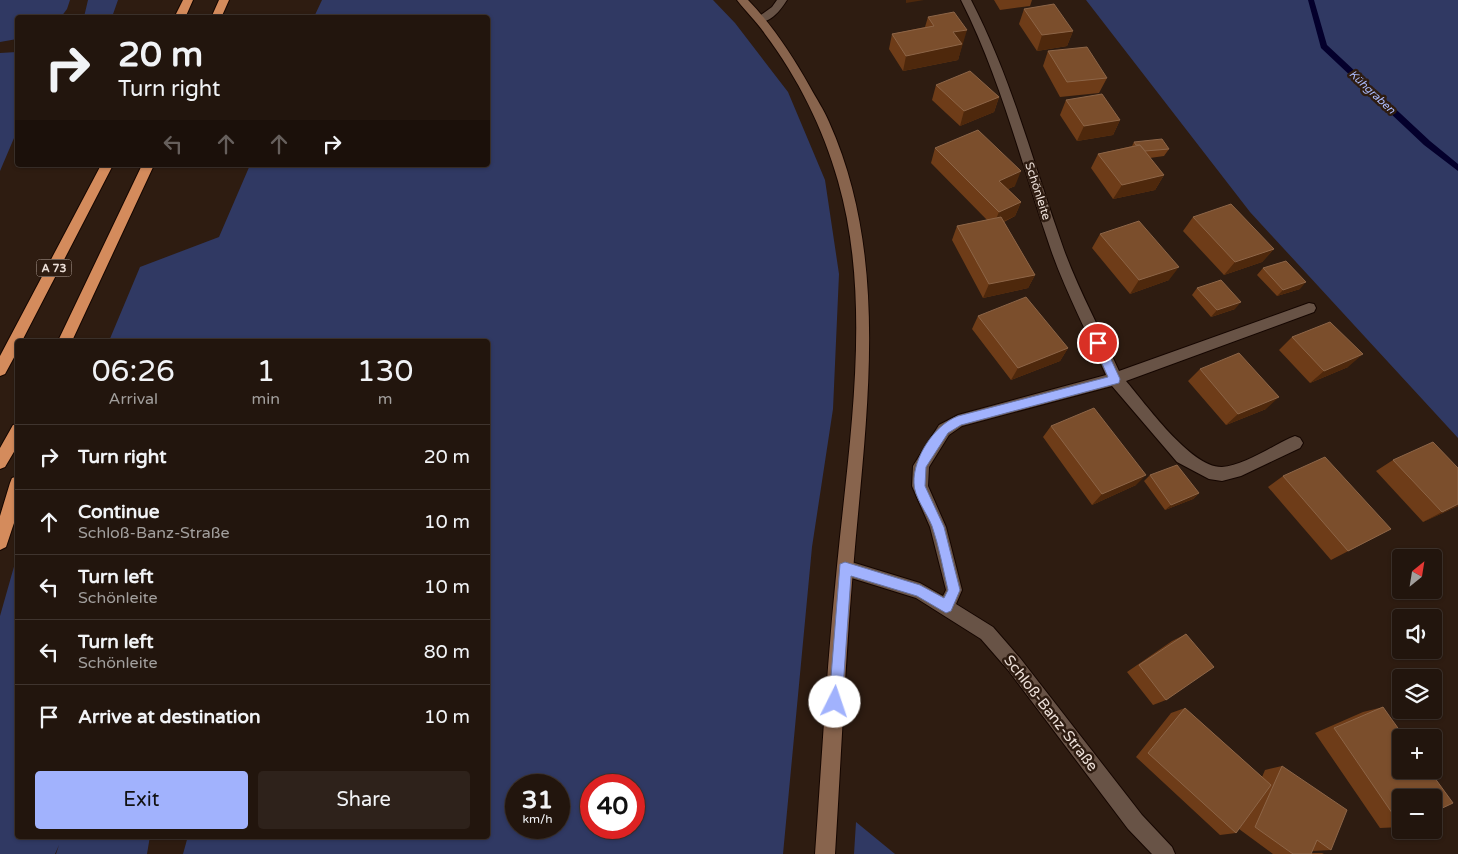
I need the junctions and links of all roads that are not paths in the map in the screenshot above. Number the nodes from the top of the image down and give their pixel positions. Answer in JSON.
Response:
{"nodes":[{"id":1,"x":188,"y":0,"type":"edge"},
{"id":2,"x":224,"y":0,"type":"edge"},
{"id":3,"x":742,"y":0,"type":"edge"},
{"id":4,"x":782,"y":0,"type":"edge"},
{"id":5,"x":966,"y":0,"type":"edge"},
{"id":6,"x":180,"y":15,"type":"edge"},
{"id":7,"x":217,"y":15,"type":"edge"},
{"id":8,"x":762,"y":20,"type":"junction"},
{"id":9,"x":106,"y":167,"type":"edge"},
{"id":10,"x":147,"y":167,"type":"edge"},
{"id":11,"x":1309,"y":308,"type":"dead end"},
{"id":12,"x":16,"y":339,"type":"edge"},
{"id":13,"x":66,"y":339,"type":"edge"},
{"id":14,"x":15,"y":341,"type":"edge"},
{"id":15,"x":0,"y":370,"type":"edge"},
{"id":16,"x":1115,"y":379,"type":"junction"},
{"id":17,"x":15,"y":435,"type":"edge"},
{"id":18,"x":1295,"y":443,"type":"dead end"},
{"id":19,"x":0,"y":462,"type":"edge"},
{"id":20,"x":15,"y":494,"type":"edge"},
{"id":21,"x":0,"y":542,"type":"edge"},
{"id":22,"x":845,"y":568,"type":"junction"},
{"id":23,"x":946,"y":607,"type":"junction"},
{"id":24,"x":825,"y":854,"type":"edge"},
{"id":25,"x":1165,"y":854,"type":"edge"}],
"edges":[{"from":1,"to":6,"type":"highway"},
{"from":2,"to":7,"type":"highway"},
{"from":3,"to":8,"type":"street"},
{"from":4,"to":8,"type":"street"},
{"from":5,"to":16,"type":"street","name":"Schönleite"},
{"from":8,"to":22,"type":"street"},
{"from":9,"to":12,"type":"highway","number":"A 73"},
{"from":10,"to":13,"type":"highway"},
{"from":11,"to":16,"type":"street"},
{"from":14,"to":15,"type":"highway","number":"A 73"},
{"from":16,"to":18,"type":"street","name":"Schönleite"},
{"from":16,"to":23,"type":"street"},
{"from":17,"to":19,"type":"highway"},
{"from":20,"to":21,"type":"highway"},
{"from":22,"to":23,"type":"street","name":"Schloß-Banz-Straße"},
{"from":22,"to":24,"type":"street"},
{"from":23,"to":25,"type":"street","name":"Schloß-Banz-Straße"}]}
